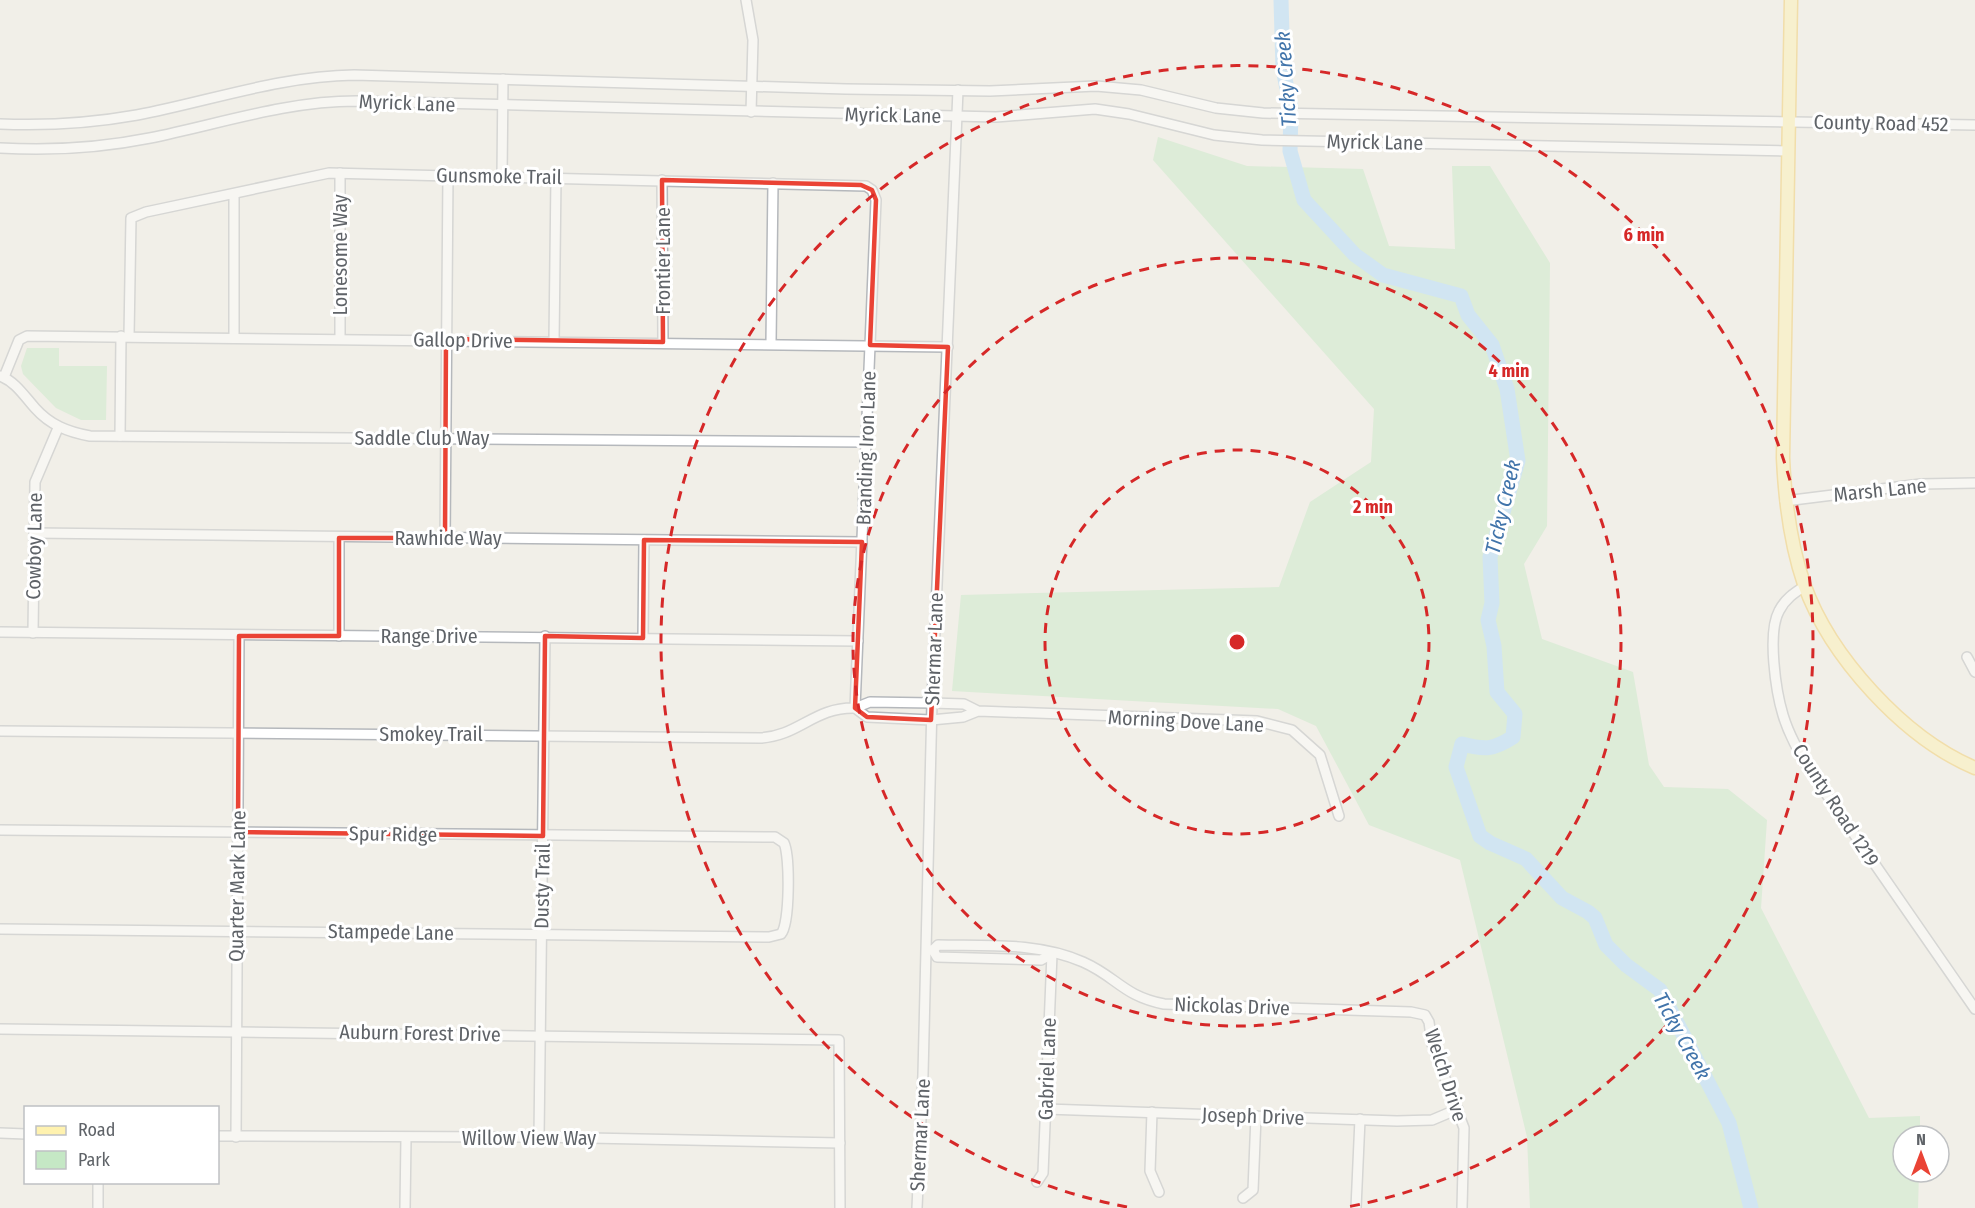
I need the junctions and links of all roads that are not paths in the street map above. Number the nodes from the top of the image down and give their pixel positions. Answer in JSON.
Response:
{"nodes":[{"id":1,"x":746,"y":0,"type":"edge"},
{"id":2,"x":1791,"y":0,"type":"edge"},
{"id":3,"x":503,"y":78,"type":"junction"},
{"id":4,"x":751,"y":86,"type":"junction"},
{"id":5,"x":958,"y":90,"type":"junction"},
{"id":6,"x":503,"y":105,"type":"junction"},
{"id":7,"x":751,"y":112,"type":"junction"},
{"id":8,"x":957,"y":116,"type":"junction"},
{"id":9,"x":1788,"y":123,"type":"junction"},
{"id":10,"x":0,"y":124,"type":"edge"},
{"id":11,"x":1975,"y":124,"type":"edge"},
{"id":12,"x":0,"y":148,"type":"edge"},
{"id":13,"x":1787,"y":151,"type":"junction"},
{"id":14,"x":340,"y":173,"type":"junction"},
{"id":15,"x":448,"y":175,"type":"junction"},
{"id":16,"x":502,"y":175,"type":"junction"},
{"id":17,"x":556,"y":177,"type":"junction"},
{"id":18,"x":662,"y":180,"type":"junction"},
{"id":19,"x":773,"y":183,"type":"junction"},
{"id":20,"x":872,"y":190,"type":"joint"},
{"id":21,"x":234,"y":194,"type":"junction"},
{"id":22,"x":125,"y":336,"type":"junction"},
{"id":23,"x":234,"y":337,"type":"junction"},
{"id":24,"x":340,"y":338,"type":"junction"},
{"id":25,"x":447,"y":339,"type":"junction"},
{"id":26,"x":554,"y":341,"type":"junction"},
{"id":27,"x":663,"y":342,"type":"junction"},
{"id":28,"x":771,"y":343,"type":"junction"},
{"id":29,"x":870,"y":345,"type":"junction"},
{"id":30,"x":948,"y":347,"type":"junction"},
{"id":31,"x":2,"y":376,"type":"edge"},
{"id":32,"x":58,"y":428,"type":"junction"},
{"id":33,"x":120,"y":436,"type":"junction"},
{"id":34,"x":446,"y":438,"type":"junction"},
{"id":35,"x":866,"y":442,"type":"junction"},
{"id":36,"x":1975,"y":483,"type":"edge"},
{"id":37,"x":1785,"y":501,"type":"junction"},
{"id":38,"x":34,"y":533,"type":"junction"},
{"id":39,"x":339,"y":538,"type":"junction"},
{"id":40,"x":445,"y":538,"type":"junction"},
{"id":41,"x":644,"y":540,"type":"junction"},
{"id":42,"x":862,"y":542,"type":"junction"},
{"id":43,"x":1805,"y":586,"type":"junction"},
{"id":44,"x":0,"y":632,"type":"edge"},
{"id":45,"x":33,"y":633,"type":"junction"},
{"id":46,"x":239,"y":636,"type":"junction"},
{"id":47,"x":339,"y":636,"type":"junction"},
{"id":48,"x":545,"y":636,"type":"junction"},
{"id":49,"x":643,"y":638,"type":"junction"},
{"id":50,"x":858,"y":641,"type":"junction"},
{"id":51,"x":1967,"y":657,"type":"dead end"},
{"id":52,"x":1975,"y":672,"type":"edge"},
{"id":53,"x":932,"y":703,"type":"junction"},
{"id":54,"x":855,"y":708,"type":"junction"},
{"id":55,"x":978,"y":711,"type":"junction"},
{"id":56,"x":932,"y":720,"type":"junction"},
{"id":57,"x":0,"y":731,"type":"edge"},
{"id":58,"x":239,"y":733,"type":"junction"},
{"id":59,"x":544,"y":735,"type":"junction"},
{"id":60,"x":1975,"y":768,"type":"edge"},
{"id":61,"x":1339,"y":816,"type":"dead end"},
{"id":62,"x":0,"y":830,"type":"edge"},
{"id":63,"x":238,"y":832,"type":"junction"},
{"id":64,"x":543,"y":836,"type":"junction"},
{"id":65,"x":0,"y":929,"type":"edge"},
{"id":66,"x":237,"y":930,"type":"junction"},
{"id":67,"x":542,"y":934,"type":"junction"},
{"id":68,"x":781,"y":934,"type":"joint"},
{"id":69,"x":930,"y":950,"type":"junction"},
{"id":70,"x":1052,"y":954,"type":"junction"},
{"id":71,"x":1975,"y":1009,"type":"edge"},
{"id":72,"x":1425,"y":1015,"type":"joint"},
{"id":73,"x":0,"y":1029,"type":"edge"},
{"id":74,"x":236,"y":1031,"type":"junction"},
{"id":75,"x":540,"y":1034,"type":"junction"},
{"id":76,"x":1046,"y":1109,"type":"junction"},
{"id":77,"x":1458,"y":1109,"type":"junction"},
{"id":78,"x":1152,"y":1112,"type":"junction"},
{"id":79,"x":1256,"y":1116,"type":"junction"},
{"id":80,"x":1360,"y":1119,"type":"junction"},
{"id":81,"x":0,"y":1133,"type":"edge"},
{"id":82,"x":24,"y":1134,"type":"edge"},
{"id":83,"x":219,"y":1136,"type":"edge"},
{"id":84,"x":236,"y":1137,"type":"junction"},
{"id":85,"x":539,"y":1137,"type":"junction"},
{"id":86,"x":406,"y":1138,"type":"junction"},
{"id":87,"x":840,"y":1143,"type":"junction"},
{"id":88,"x":1037,"y":1182,"type":"dead end"},
{"id":89,"x":98,"y":1184,"type":"edge"},
{"id":90,"x":1159,"y":1192,"type":"dead end"},
{"id":91,"x":1243,"y":1198,"type":"dead end"},
{"id":92,"x":98,"y":1208,"type":"edge"},
{"id":93,"x":405,"y":1208,"type":"edge"},
{"id":94,"x":840,"y":1208,"type":"edge"},
{"id":95,"x":917,"y":1208,"type":"edge"},
{"id":96,"x":1356,"y":1208,"type":"edge"},
{"id":97,"x":1462,"y":1208,"type":"edge"}],
"edges":[{"from":1,"to":4,"type":"street"},
{"from":2,"to":9,"type":"main road"},
{"from":3,"to":4,"type":"street","name":"Myrick Lane"},
{"from":3,"to":6,"type":"street"},
{"from":3,"to":10,"type":"street","name":"Myrick Lane"},
{"from":4,"to":5,"type":"street","name":"Myrick Lane"},
{"from":4,"to":7,"type":"street"},
{"from":5,"to":8,"type":"street","name":"Shermar Lane"},
{"from":5,"to":9,"type":"street","name":"Myrick Lane"},
{"from":6,"to":7,"type":"street","name":"Myrick Lane"},
{"from":6,"to":12,"type":"street","name":"Myrick Lane"},
{"from":6,"to":16,"type":"street"},
{"from":7,"to":8,"type":"street","name":"Myrick Lane"},
{"from":8,"to":13,"type":"street","name":"Myrick Lane"},
{"from":8,"to":30,"type":"street","name":"Shermar Lane"},
{"from":9,"to":11,"type":"street","name":"County Road 452"},
{"from":9,"to":13,"type":"main road"},
{"from":13,"to":37,"type":"main road"},
{"from":14,"to":15,"type":"street","name":"Gunsmoke Trail"},
{"from":14,"to":21,"type":"street","name":"Gunsmoke Trail"},
{"from":14,"to":24,"type":"street","name":"Lonesome Way"},
{"from":15,"to":16,"type":"street","name":"Gunsmoke Trail"},
{"from":15,"to":25,"type":"street"},
{"from":16,"to":17,"type":"street","name":"Gunsmoke Trail"},
{"from":17,"to":18,"type":"street","name":"Gunsmoke Trail"},
{"from":17,"to":26,"type":"street"},
{"from":18,"to":19,"type":"street","name":"Gunsmoke Trail"},
{"from":18,"to":27,"type":"street","name":"Frontier Lane"},
{"from":19,"to":20,"type":"street","name":"Gunsmoke Trail"},
{"from":19,"to":28,"type":"street"},
{"from":20,"to":29,"type":"street","name":"Branding Iron Lane"},
{"from":21,"to":22,"type":"street","name":"Gunsmoke Trail"},
{"from":21,"to":23,"type":"street"},
{"from":22,"to":23,"type":"street","name":"Gallop Drive"},
{"from":22,"to":31,"type":"street","name":"Gallop Drive"},
{"from":22,"to":33,"type":"street"},
{"from":23,"to":24,"type":"street","name":"Gallop Drive"},
{"from":24,"to":25,"type":"street","name":"Gallop Drive"},
{"from":25,"to":26,"type":"street","name":"Gallop Drive"},
{"from":25,"to":34,"type":"street"},
{"from":26,"to":27,"type":"street","name":"Gallop Drive"},
{"from":27,"to":28,"type":"street","name":"Gallop Drive"},
{"from":28,"to":29,"type":"street","name":"Gallop Drive"},
{"from":29,"to":30,"type":"street","name":"Gallop Drive"},
{"from":29,"to":35,"type":"street","name":"Branding Iron Lane"},
{"from":30,"to":53,"type":"street","name":"Shermar Lane"},
{"from":31,"to":32,"type":"street","name":"Saddle Club Way"},
{"from":32,"to":33,"type":"street","name":"Saddle Club Way"},
{"from":32,"to":38,"type":"street","name":"Cowboy Lane"},
{"from":33,"to":34,"type":"street","name":"Saddle Club Way"},
{"from":34,"to":35,"type":"street","name":"Saddle Club Way"},
{"from":34,"to":40,"type":"street"},
{"from":35,"to":42,"type":"street","name":"Branding Iron Lane"},
{"from":36,"to":37,"type":"street","name":"Marsh Lane"},
{"from":37,"to":43,"type":"main road"},
{"from":38,"to":39,"type":"street","name":"Rawhide Way"},
{"from":38,"to":45,"type":"street","name":"Cowboy Lane"},
{"from":39,"to":40,"type":"street","name":"Rawhide Way"},
{"from":39,"to":47,"type":"street"},
{"from":40,"to":41,"type":"street","name":"Rawhide Way"},
{"from":41,"to":42,"type":"street","name":"Rawhide Way"},
{"from":41,"to":49,"type":"street"},
{"from":42,"to":50,"type":"street","name":"Branding Iron Lane"},
{"from":43,"to":60,"type":"main road"},
{"from":43,"to":71,"type":"street","name":"County Road 1219"},
{"from":44,"to":45,"type":"street","name":"Range Drive"},
{"from":45,"to":46,"type":"street","name":"Range Drive"},
{"from":46,"to":47,"type":"street","name":"Range Drive"},
{"from":46,"to":58,"type":"street","name":"Quarter Mark Lane"},
{"from":47,"to":48,"type":"street","name":"Range Drive"},
{"from":48,"to":49,"type":"street","name":"Range Drive"},
{"from":48,"to":59,"type":"street","name":"Dusty Trail"},
{"from":49,"to":50,"type":"street","name":"Range Drive"},
{"from":50,"to":54,"type":"street","name":"Branding Iron Lane"},
{"from":51,"to":52,"type":"street"},
{"from":53,"to":54,"type":"street","name":"Smokey Trail"},
{"from":53,"to":55,"type":"street","name":"Morning Dove Lane"},
{"from":53,"to":56,"type":"street","name":"Shermar Lane"},
{"from":54,"to":56,"type":"street","name":"Smokey Trail"},
{"from":54,"to":59,"type":"street","name":"Smokey Trail"},
{"from":55,"to":56,"type":"street","name":"Morning Dove Lane"},
{"from":55,"to":61,"type":"street","name":"Morning Dove Lane"},
{"from":56,"to":69,"type":"street","name":"Shermar Lane"},
{"from":57,"to":58,"type":"street","name":"Smokey Trail"},
{"from":58,"to":59,"type":"street","name":"Smokey Trail"},
{"from":58,"to":63,"type":"street","name":"Quarter Mark Lane"},
{"from":59,"to":64,"type":"street","name":"Dusty Trail"},
{"from":62,"to":63,"type":"street","name":"Spur Ridge"},
{"from":63,"to":64,"type":"street","name":"Spur Ridge"},
{"from":63,"to":66,"type":"street","name":"Quarter Mark Lane"},
{"from":64,"to":67,"type":"street","name":"Dusty Trail"},
{"from":64,"to":68,"type":"street","name":"Spur Ridge"},
{"from":65,"to":66,"type":"street","name":"Stampede Lane"},
{"from":66,"to":67,"type":"street","name":"Stampede Lane"},
{"from":66,"to":74,"type":"street","name":"Quarter Mark Lane"},
{"from":67,"to":68,"type":"street","name":"Stampede Lane"},
{"from":67,"to":75,"type":"street","name":"Dusty Trail"},
{"from":69,"to":70,"type":"street","name":"Nickolas Drive"},
{"from":69,"to":95,"type":"street","name":"Shermar Lane"},
{"from":70,"to":72,"type":"street","name":"Nickolas Drive"},
{"from":70,"to":76,"type":"street","name":"Gabriel Lane"},
{"from":72,"to":77,"type":"street","name":"Welch Drive"},
{"from":73,"to":74,"type":"street","name":"Auburn Forest Drive"},
{"from":74,"to":75,"type":"street","name":"Auburn Forest Drive"},
{"from":74,"to":84,"type":"street","name":"Quarter Mark Lane"},
{"from":75,"to":85,"type":"street","name":"Dusty Trail"},
{"from":75,"to":87,"type":"street","name":"Auburn Forest Drive"},
{"from":76,"to":78,"type":"street","name":"Joseph Drive"},
{"from":76,"to":88,"type":"street","name":"Gabriel Lane"},
{"from":77,"to":80,"type":"street","name":"Joseph Drive"},
{"from":77,"to":97,"type":"street","name":"Welch Drive"},
{"from":78,"to":79,"type":"street","name":"Joseph Drive"},
{"from":78,"to":90,"type":"street"},
{"from":79,"to":80,"type":"street","name":"Joseph Drive"},
{"from":79,"to":91,"type":"street"},
{"from":80,"to":96,"type":"street"},
{"from":81,"to":82,"type":"street"},
{"from":83,"to":84,"type":"street","name":"Willow View Way"},
{"from":84,"to":86,"type":"street","name":"Willow View Way"},
{"from":85,"to":86,"type":"street","name":"Willow View Way"},
{"from":85,"to":87,"type":"street","name":"Willow View Way"},
{"from":86,"to":93,"type":"street"},
{"from":87,"to":94,"type":"street"},
{"from":89,"to":92,"type":"street"}]}
